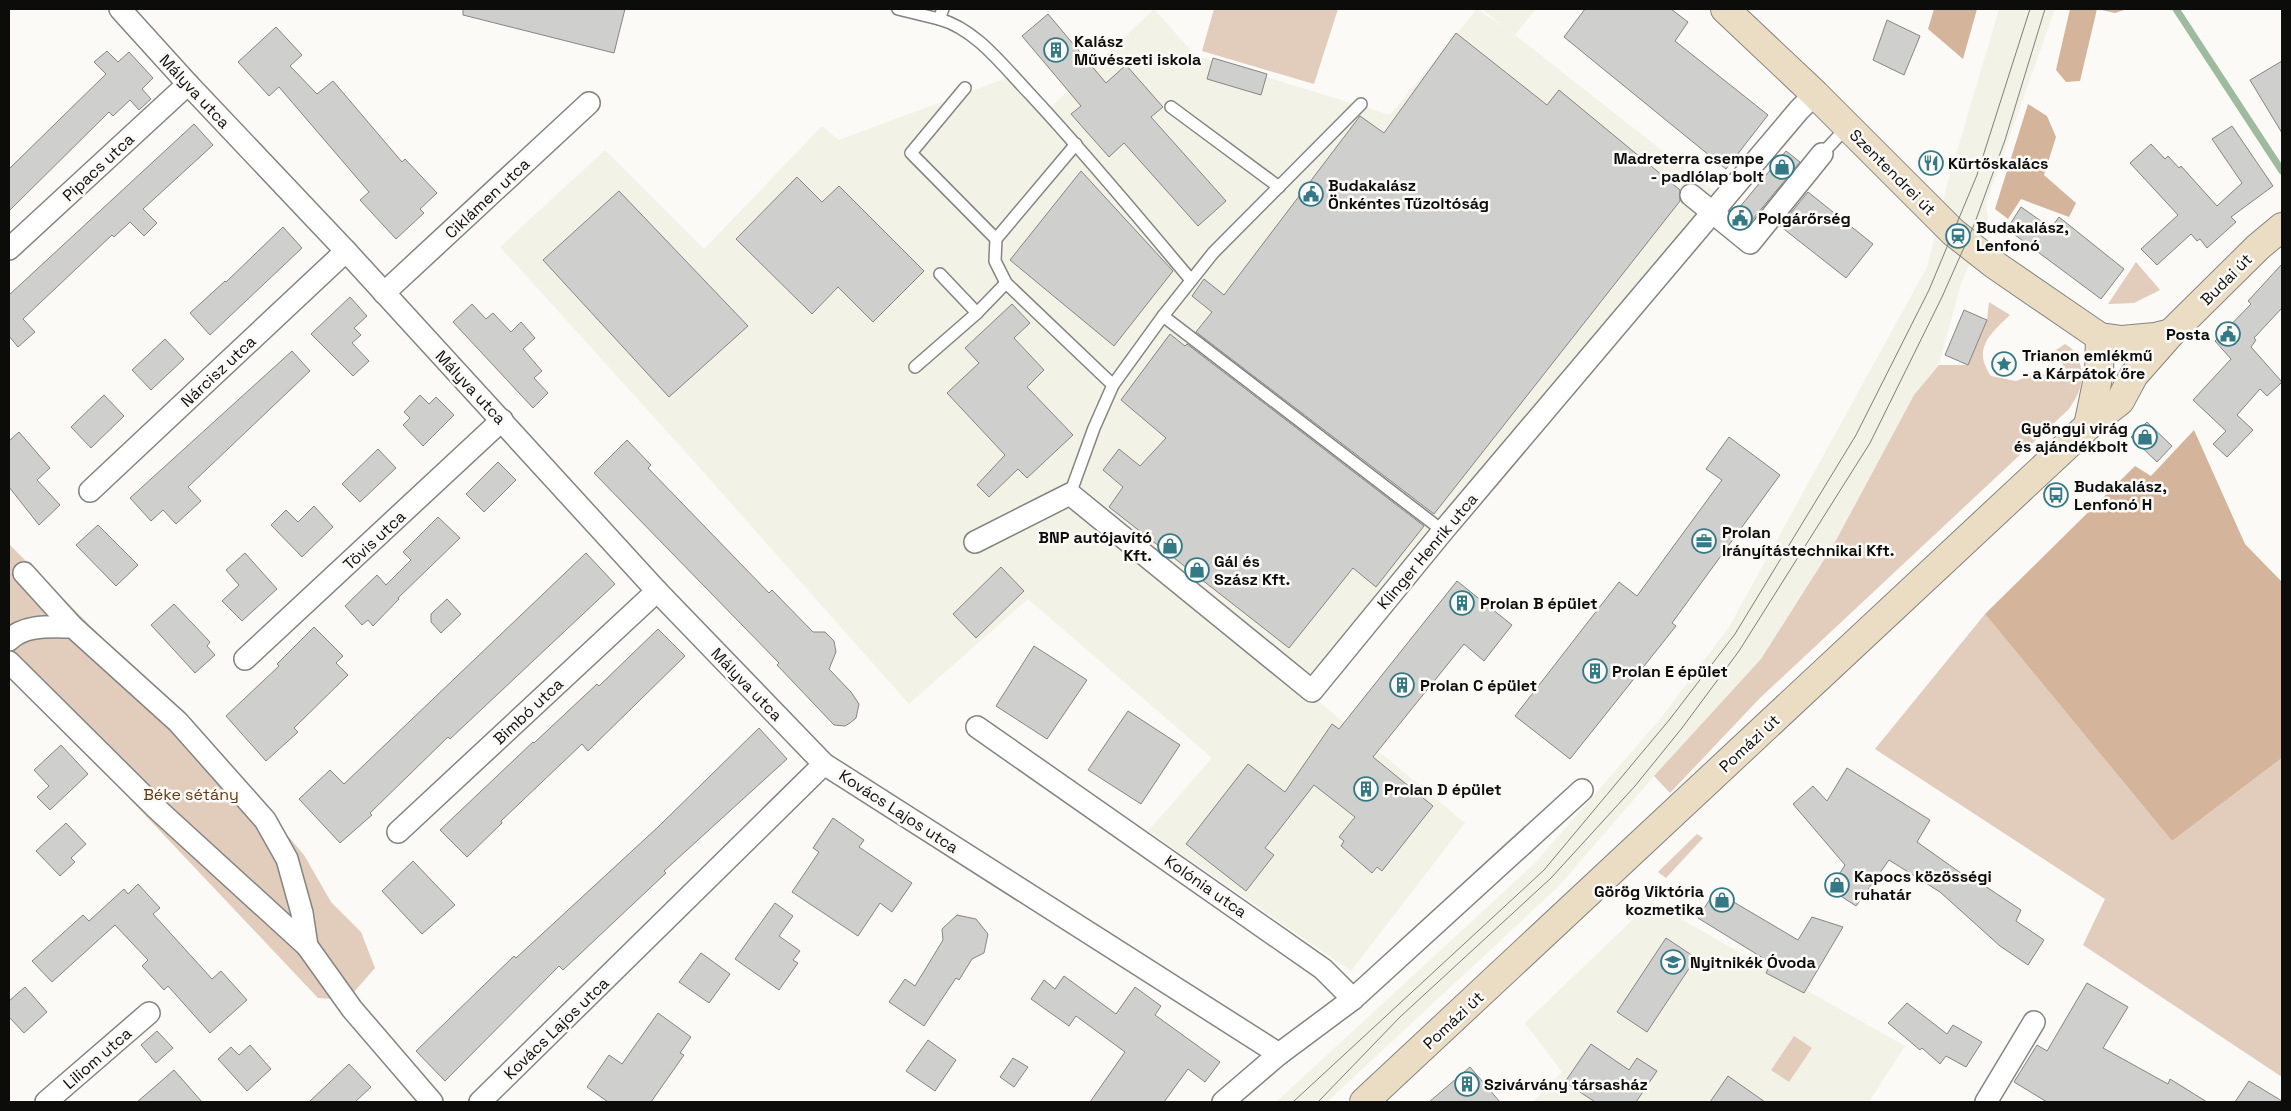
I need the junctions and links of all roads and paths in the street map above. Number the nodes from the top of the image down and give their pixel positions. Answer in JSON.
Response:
{"nodes":[{"id":1,"x":120,"y":9,"type":"edge"},
{"id":2,"x":898,"y":9,"type":"edge"},
{"id":3,"x":1725,"y":9,"type":"edge"},
{"id":4,"x":941,"y":14,"type":"edge"},
{"id":5,"x":188,"y":84,"type":"junction"},
{"id":6,"x":964,"y":88,"type":"dead end"},
{"id":7,"x":1815,"y":94,"type":"junction"},
{"id":8,"x":589,"y":103,"type":"dead end"},
{"id":9,"x":1361,"y":104,"type":"dead end"},
{"id":10,"x":1171,"y":107,"type":"dead end"},
{"id":11,"x":1847,"y":127,"type":"junction"},
{"id":12,"x":1076,"y":144,"type":"junction"},
{"id":13,"x":1822,"y":154,"type":"joint"},
{"id":14,"x":1280,"y":187,"type":"junction"},
{"id":15,"x":1691,"y":195,"type":"dead end"},
{"id":16,"x":1712,"y":213,"type":"junction"},
{"id":17,"x":2280,"y":234,"type":"edge"},
{"id":18,"x":996,"y":238,"type":"junction"},
{"id":19,"x":9,"y":249,"type":"edge"},
{"id":20,"x":346,"y":251,"type":"junction"},
{"id":21,"x":940,"y":274,"type":"dead end"},
{"id":22,"x":1192,"y":280,"type":"junction"},
{"id":23,"x":1006,"y":284,"type":"junction"},
{"id":24,"x":384,"y":293,"type":"junction"},
{"id":25,"x":977,"y":313,"type":"junction"},
{"id":26,"x":1163,"y":316,"type":"junction"},
{"id":27,"x":2171,"y":333,"type":"junction"},
{"id":28,"x":2111,"y":338,"type":"junction"},
{"id":29,"x":915,"y":367,"type":"dead end"},
{"id":30,"x":2134,"y":376,"type":"junction"},
{"id":31,"x":1113,"y":385,"type":"junction"},
{"id":32,"x":502,"y":420,"type":"junction"},
{"id":33,"x":2088,"y":426,"type":"junction"},
{"id":34,"x":90,"y":491,"type":"dead end"},
{"id":35,"x":1070,"y":494,"type":"junction"},
{"id":36,"x":1443,"y":531,"type":"junction"},
{"id":37,"x":975,"y":542,"type":"dead end"},
{"id":38,"x":24,"y":573,"type":"dead end"},
{"id":39,"x":657,"y":591,"type":"junction"},
{"id":40,"x":73,"y":627,"type":"junction"},
{"id":41,"x":9,"y":640,"type":"edge"},
{"id":42,"x":245,"y":660,"type":"dead end"},
{"id":43,"x":9,"y":662,"type":"edge"},
{"id":44,"x":977,"y":727,"type":"dead end"},
{"id":45,"x":824,"y":764,"type":"junction"},
{"id":46,"x":1582,"y":790,"type":"dead end"},
{"id":47,"x":398,"y":832,"type":"dead end"},
{"id":48,"x":306,"y":946,"type":"junction"},
{"id":49,"x":1353,"y":999,"type":"junction"},
{"id":50,"x":149,"y":1013,"type":"dead end"},
{"id":51,"x":2034,"y":1022,"type":"dead end"},
{"id":52,"x":1279,"y":1054,"type":"junction"},
{"id":53,"x":46,"y":1102,"type":"edge"},
{"id":54,"x":432,"y":1102,"type":"edge"},
{"id":55,"x":480,"y":1102,"type":"edge"},
{"id":56,"x":1223,"y":1102,"type":"edge"},
{"id":57,"x":1364,"y":1102,"type":"edge"},
{"id":58,"x":1986,"y":1102,"type":"edge"}],
"edges":[{"from":1,"to":5,"type":"street","name":"Mályva utca"},
{"from":2,"to":4,"type":"lane"},
{"from":3,"to":7,"type":"main road","name":"Szentendrei út"},
{"from":4,"to":12,"type":"lane"},
{"from":5,"to":19,"type":"street","name":"Pipacs utca"},
{"from":5,"to":20,"type":"street","name":"Mályva utca"},
{"from":6,"to":18,"type":"lane"},
{"from":7,"to":11,"type":"main road","name":"Szentendrei út"},
{"from":7,"to":16,"type":"street","name":"Klinger Henrik utca"},
{"from":8,"to":24,"type":"street","name":"Ciklámen utca"},
{"from":9,"to":14,"type":"lane"},
{"from":10,"to":14,"type":"lane"},
{"from":11,"to":13,"type":"lane"},
{"from":11,"to":28,"type":"main road","name":"Szentendrei út"},
{"from":12,"to":18,"type":"lane"},
{"from":12,"to":22,"type":"lane"},
{"from":13,"to":16,"type":"street"},
{"from":14,"to":22,"type":"lane"},
{"from":15,"to":16,"type":"street"},
{"from":16,"to":36,"type":"street","name":"Klinger Henrik utca"},
{"from":17,"to":27,"type":"main road","name":"Budai út"},
{"from":18,"to":23,"type":"lane"},
{"from":20,"to":24,"type":"street","name":"Mályva utca"},
{"from":20,"to":34,"type":"street","name":"Nárcisz utca"},
{"from":21,"to":25,"type":"lane"},
{"from":22,"to":26,"type":"lane"},
{"from":23,"to":25,"type":"lane"},
{"from":23,"to":31,"type":"lane"},
{"from":24,"to":32,"type":"street","name":"Mályva utca"},
{"from":25,"to":29,"type":"lane"},
{"from":26,"to":31,"type":"lane"},
{"from":26,"to":36,"type":"lane"},
{"from":27,"to":28,"type":"main road"},
{"from":27,"to":30,"type":"main road","name":"Budai út"},
{"from":28,"to":30,"type":"main road"},
{"from":28,"to":33,"type":"main road"},
{"from":30,"to":33,"type":"main road","name":"Pomázi út"},
{"from":31,"to":35,"type":"lane"},
{"from":32,"to":39,"type":"street","name":"Mályva utca"},
{"from":32,"to":42,"type":"street","name":"Tövis utca"},
{"from":33,"to":57,"type":"main road","name":"Pomázi út"},
{"from":35,"to":36,"type":"street","name":"Klinger Henrik utca"},
{"from":35,"to":37,"type":"street"},
{"from":38,"to":40,"type":"street"},
{"from":39,"to":45,"type":"street","name":"Mályva utca"},
{"from":39,"to":47,"type":"street","name":"Bimbó utca"},
{"from":40,"to":41,"type":"street"},
{"from":40,"to":48,"type":"street"},
{"from":43,"to":48,"type":"street"},
{"from":44,"to":49,"type":"street","name":"Kolónia utca"},
{"from":45,"to":52,"type":"street","name":"Kovács Lajos utca"},
{"from":45,"to":55,"type":"street","name":"Kovács Lajos utca"},
{"from":46,"to":49,"type":"street"},
{"from":48,"to":54,"type":"street"},
{"from":49,"to":52,"type":"street"},
{"from":50,"to":53,"type":"street","name":"Liliom utca"},
{"from":51,"to":58,"type":"street"},
{"from":52,"to":56,"type":"street"}]}
